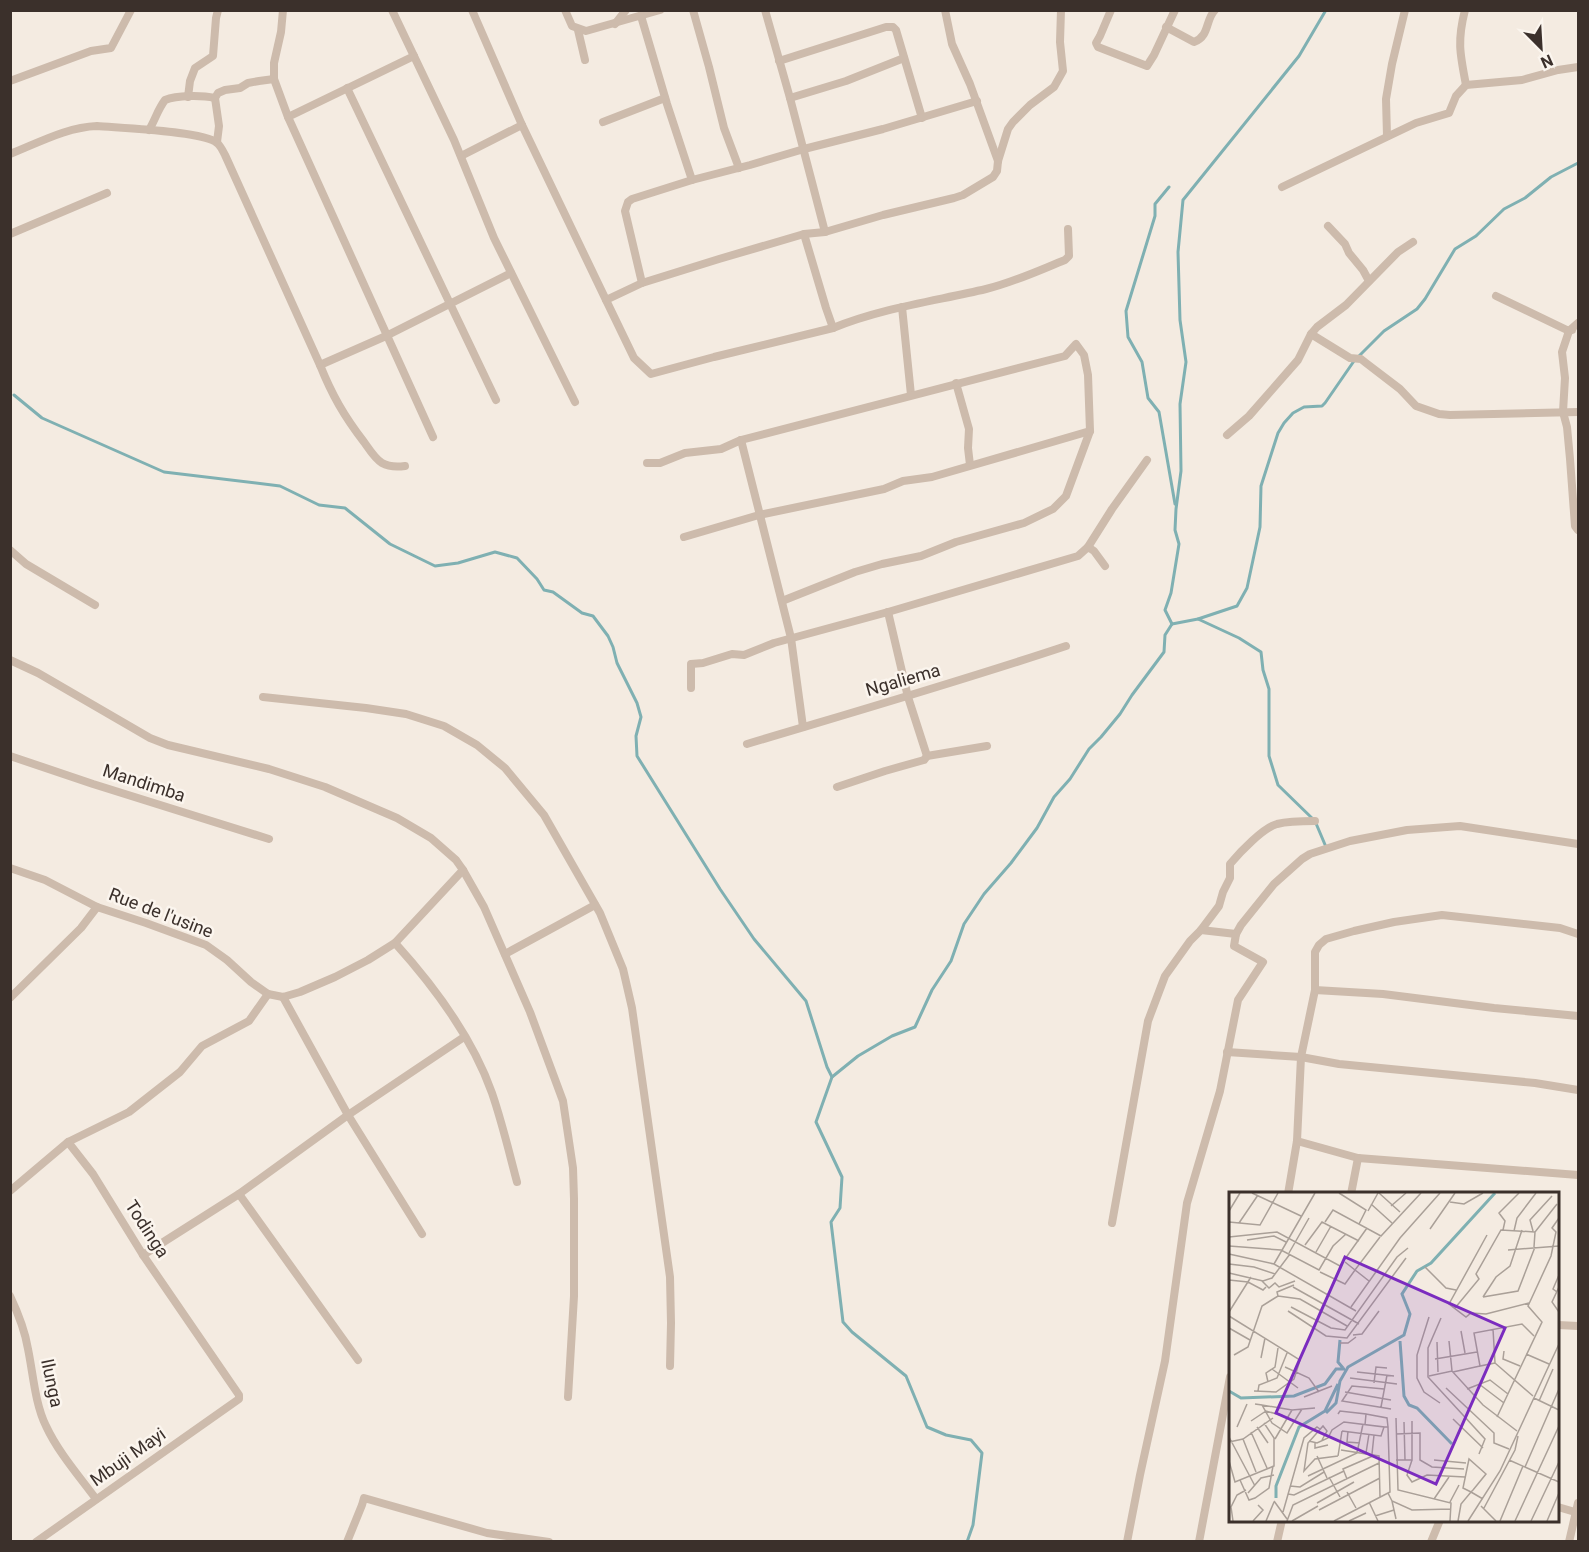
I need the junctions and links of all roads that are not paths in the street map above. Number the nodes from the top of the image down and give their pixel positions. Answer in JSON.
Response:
{"nodes":[{"id":1,"x":131,"y":10,"type":"edge"},
{"id":2,"x":218,"y":10,"type":"edge"},
{"id":3,"x":283,"y":10,"type":"edge"},
{"id":4,"x":392,"y":10,"type":"edge"},
{"id":5,"x":472,"y":10,"type":"edge"},
{"id":6,"x":565,"y":10,"type":"edge"},
{"id":7,"x":626,"y":10,"type":"edge"},
{"id":8,"x":660,"y":10,"type":"edge"},
{"id":9,"x":693,"y":10,"type":"edge"},
{"id":10,"x":765,"y":10,"type":"edge"},
{"id":11,"x":945,"y":10,"type":"edge"},
{"id":12,"x":1061,"y":10,"type":"edge"},
{"id":13,"x":1112,"y":10,"type":"edge"},
{"id":14,"x":1174,"y":10,"type":"edge"},
{"id":15,"x":1215,"y":10,"type":"edge"},
{"id":16,"x":1405,"y":10,"type":"edge"},
{"id":17,"x":1465,"y":10,"type":"edge"},
{"id":18,"x":641,"y":16,"type":"junction"},
{"id":19,"x":614,"y":24,"type":"junction"},
{"id":20,"x":1166,"y":27,"type":"junction"},
{"id":21,"x":578,"y":30,"type":"junction"},
{"id":22,"x":414,"y":56,"type":"junction"},
{"id":23,"x":904,"y":58,"type":"junction"},
{"id":24,"x":585,"y":60,"type":"dead end"},
{"id":25,"x":779,"y":61,"type":"junction"},
{"id":26,"x":1578,"y":67,"type":"edge"},
{"id":27,"x":274,"y":79,"type":"junction"},
{"id":28,"x":10,"y":81,"type":"edge"},
{"id":29,"x":1466,"y":85,"type":"junction"},
{"id":30,"x":347,"y":88,"type":"junction"},
{"id":31,"x":188,"y":97,"type":"junction"},
{"id":32,"x":215,"y":98,"type":"junction"},
{"id":33,"x":665,"y":98,"type":"junction"},
{"id":34,"x":790,"y":98,"type":"junction"},
{"id":35,"x":976,"y":101,"type":"junction"},
{"id":36,"x":288,"y":117,"type":"junction"},
{"id":37,"x":922,"y":118,"type":"junction"},
{"id":38,"x":603,"y":122,"type":"dead end"},
{"id":39,"x":522,"y":125,"type":"junction"},
{"id":40,"x":149,"y":130,"type":"junction"},
{"id":41,"x":1387,"y":136,"type":"junction"},
{"id":42,"x":217,"y":142,"type":"junction"},
{"id":43,"x":804,"y":149,"type":"junction"},
{"id":44,"x":10,"y":154,"type":"edge"},
{"id":45,"x":461,"y":156,"type":"junction"},
{"id":46,"x":998,"y":161,"type":"junction"},
{"id":47,"x":739,"y":168,"type":"junction"},
{"id":48,"x":692,"y":180,"type":"junction"},
{"id":49,"x":1282,"y":187,"type":"dead end"},
{"id":50,"x":107,"y":193,"type":"dead end"},
{"id":51,"x":1328,"y":226,"type":"dead end"},
{"id":52,"x":1068,"y":229,"type":"dead end"},
{"id":53,"x":825,"y":232,"type":"junction"},
{"id":54,"x":10,"y":234,"type":"edge"},
{"id":55,"x":804,"y":234,"type":"junction"},
{"id":56,"x":1413,"y":242,"type":"dead end"},
{"id":57,"x":511,"y":273,"type":"junction"},
{"id":58,"x":1369,"y":281,"type":"junction"},
{"id":59,"x":642,"y":283,"type":"junction"},
{"id":60,"x":1496,"y":296,"type":"dead end"},
{"id":61,"x":606,"y":300,"type":"junction"},
{"id":62,"x":450,"y":303,"type":"junction"},
{"id":63,"x":902,"y":307,"type":"junction"},
{"id":64,"x":1578,"y":323,"type":"edge"},
{"id":65,"x":833,"y":328,"type":"junction"},
{"id":66,"x":1574,"y":330,"type":"edge"},
{"id":67,"x":1311,"y":334,"type":"junction"},
{"id":68,"x":386,"y":336,"type":"junction"},
{"id":69,"x":320,"y":365,"type":"junction"},
{"id":70,"x":956,"y":383,"type":"junction"},
{"id":71,"x":911,"y":395,"type":"junction"},
{"id":72,"x":496,"y":400,"type":"dead end"},
{"id":73,"x":576,"y":402,"type":"dead end"},
{"id":74,"x":1563,"y":412,"type":"junction"},
{"id":75,"x":1578,"y":412,"type":"edge"},
{"id":76,"x":1090,"y":432,"type":"junction"},
{"id":77,"x":1227,"y":435,"type":"dead end"},
{"id":78,"x":433,"y":437,"type":"dead end"},
{"id":79,"x":741,"y":440,"type":"junction"},
{"id":80,"x":1147,"y":460,"type":"dead end"},
{"id":81,"x":647,"y":464,"type":"dead end"},
{"id":82,"x":970,"y":465,"type":"junction"},
{"id":83,"x":405,"y":466,"type":"dead end"},
{"id":84,"x":759,"y":515,"type":"junction"},
{"id":85,"x":1578,"y":530,"type":"edge"},
{"id":86,"x":684,"y":537,"type":"dead end"},
{"id":87,"x":1088,"y":548,"type":"junction"},
{"id":88,"x":10,"y":550,"type":"edge"},
{"id":89,"x":1105,"y":566,"type":"dead end"},
{"id":90,"x":782,"y":601,"type":"junction"},
{"id":91,"x":95,"y":605,"type":"dead end"},
{"id":92,"x":888,"y":612,"type":"junction"},
{"id":93,"x":791,"y":638,"type":"junction"},
{"id":94,"x":1066,"y":646,"type":"dead end"},
{"id":95,"x":10,"y":660,"type":"edge"},
{"id":96,"x":691,"y":688,"type":"dead end"},
{"id":97,"x":262,"y":697,"type":"dead end"},
{"id":98,"x":908,"y":697,"type":"junction"},
{"id":99,"x":803,"y":727,"type":"junction"},
{"id":100,"x":747,"y":744,"type":"dead end"},
{"id":101,"x":987,"y":746,"type":"dead end"},
{"id":102,"x":10,"y":756,"type":"edge"},
{"id":103,"x":927,"y":756,"type":"junction"},
{"id":104,"x":837,"y":787,"type":"dead end"},
{"id":105,"x":1315,"y":821,"type":"dead end"},
{"id":106,"x":269,"y":839,"type":"dead end"},
{"id":107,"x":1578,"y":844,"type":"edge"},
{"id":108,"x":10,"y":868,"type":"edge"},
{"id":109,"x":463,"y":870,"type":"junction"},
{"id":110,"x":595,"y":905,"type":"junction"},
{"id":111,"x":97,"y":907,"type":"junction"},
{"id":112,"x":1201,"y":930,"type":"junction"},
{"id":113,"x":1236,"y":934,"type":"junction"},
{"id":114,"x":1578,"y":934,"type":"edge"},
{"id":115,"x":395,"y":943,"type":"junction"},
{"id":116,"x":505,"y":954,"type":"junction"},
{"id":117,"x":1315,"y":990,"type":"junction"},
{"id":118,"x":268,"y":994,"type":"junction"},
{"id":119,"x":11,"y":996,"type":"edge"},
{"id":120,"x":283,"y":997,"type":"junction"},
{"id":121,"x":1578,"y":1016,"type":"edge"},
{"id":122,"x":464,"y":1036,"type":"junction"},
{"id":123,"x":1227,"y":1052,"type":"junction"},
{"id":124,"x":1301,"y":1057,"type":"junction"},
{"id":125,"x":1578,"y":1090,"type":"edge"},
{"id":126,"x":348,"y":1115,"type":"junction"},
{"id":127,"x":1297,"y":1141,"type":"junction"},
{"id":128,"x":68,"y":1142,"type":"junction"},
{"id":129,"x":1358,"y":1158,"type":"junction"},
{"id":130,"x":1578,"y":1175,"type":"edge"},
{"id":131,"x":517,"y":1182,"type":"dead end"},
{"id":132,"x":10,"y":1191,"type":"edge"},
{"id":133,"x":1288,"y":1192,"type":"edge"},
{"id":134,"x":1351,"y":1192,"type":"edge"},
{"id":135,"x":239,"y":1194,"type":"junction"},
{"id":136,"x":1112,"y":1223,"type":"dead end"},
{"id":137,"x":422,"y":1234,"type":"dead end"},
{"id":138,"x":143,"y":1254,"type":"junction"},
{"id":139,"x":10,"y":1296,"type":"edge"},
{"id":140,"x":1559,"y":1325,"type":"edge"},
{"id":141,"x":1578,"y":1326,"type":"edge"},
{"id":142,"x":358,"y":1360,"type":"dead end"},
{"id":143,"x":670,"y":1366,"type":"dead end"},
{"id":144,"x":1229,"y":1382,"type":"edge"},
{"id":145,"x":568,"y":1397,"type":"dead end"},
{"id":146,"x":239,"y":1399,"type":"joint"},
{"id":147,"x":96,"y":1499,"type":"junction"},
{"id":148,"x":1559,"y":1507,"type":"edge"},
{"id":149,"x":1577,"y":1508,"type":"edge"},
{"id":150,"x":1282,"y":1522,"type":"edge"},
{"id":151,"x":1440,"y":1522,"type":"edge"},
{"id":152,"x":486,"y":1537,"type":"edge"},
{"id":153,"x":36,"y":1542,"type":"edge"},
{"id":154,"x":347,"y":1542,"type":"edge"},
{"id":155,"x":549,"y":1542,"type":"edge"},
{"id":156,"x":1127,"y":1542,"type":"edge"},
{"id":157,"x":1198,"y":1542,"type":"edge"},
{"id":158,"x":1277,"y":1542,"type":"edge"},
{"id":159,"x":1431,"y":1542,"type":"edge"},
{"id":160,"x":1569,"y":1542,"type":"edge"}],
"edges":[{"from":1,"to":28,"type":"street"},
{"from":2,"to":31,"type":"street"},
{"from":3,"to":27,"type":"street"},
{"from":4,"to":22,"type":"street"},
{"from":5,"to":39,"type":"street"},
{"from":6,"to":21,"type":"street"},
{"from":7,"to":19,"type":"street"},
{"from":8,"to":18,"type":"street"},
{"from":9,"to":47,"type":"street"},
{"from":10,"to":25,"type":"street"},
{"from":11,"to":35,"type":"street"},
{"from":12,"to":46,"type":"street"},
{"from":13,"to":20,"type":"street"},
{"from":14,"to":20,"type":"street"},
{"from":15,"to":20,"type":"street"},
{"from":16,"to":41,"type":"street"},
{"from":17,"to":29,"type":"street"},
{"from":18,"to":19,"type":"street"},
{"from":18,"to":33,"type":"street"},
{"from":19,"to":21,"type":"street"},
{"from":21,"to":24,"type":"street"},
{"from":22,"to":30,"type":"street"},
{"from":22,"to":45,"type":"street"},
{"from":23,"to":25,"type":"street"},
{"from":23,"to":34,"type":"street"},
{"from":23,"to":37,"type":"street"},
{"from":25,"to":34,"type":"street"},
{"from":26,"to":29,"type":"street"},
{"from":27,"to":32,"type":"street"},
{"from":27,"to":36,"type":"street"},
{"from":29,"to":41,"type":"street"},
{"from":30,"to":36,"type":"street"},
{"from":30,"to":62,"type":"street"},
{"from":31,"to":32,"type":"street"},
{"from":31,"to":40,"type":"street"},
{"from":32,"to":42,"type":"street"},
{"from":33,"to":38,"type":"street"},
{"from":33,"to":48,"type":"street"},
{"from":34,"to":43,"type":"street"},
{"from":35,"to":37,"type":"street"},
{"from":35,"to":46,"type":"street"},
{"from":36,"to":68,"type":"street"},
{"from":37,"to":43,"type":"street"},
{"from":39,"to":45,"type":"street"},
{"from":39,"to":61,"type":"street"},
{"from":40,"to":42,"type":"street"},
{"from":40,"to":44,"type":"street"},
{"from":41,"to":49,"type":"street"},
{"from":42,"to":69,"type":"street"},
{"from":43,"to":47,"type":"street"},
{"from":43,"to":53,"type":"street"},
{"from":45,"to":57,"type":"street"},
{"from":46,"to":53,"type":"street"},
{"from":47,"to":48,"type":"street"},
{"from":48,"to":59,"type":"street"},
{"from":50,"to":54,"type":"street"},
{"from":51,"to":58,"type":"street"},
{"from":52,"to":63,"type":"street"},
{"from":53,"to":55,"type":"street"},
{"from":55,"to":59,"type":"street"},
{"from":55,"to":65,"type":"street"},
{"from":56,"to":58,"type":"street"},
{"from":57,"to":62,"type":"street"},
{"from":57,"to":73,"type":"street"},
{"from":58,"to":67,"type":"street"},
{"from":59,"to":61,"type":"street"},
{"from":60,"to":66,"type":"street"},
{"from":61,"to":65,"type":"street"},
{"from":62,"to":68,"type":"street"},
{"from":62,"to":72,"type":"street"},
{"from":63,"to":65,"type":"street"},
{"from":63,"to":71,"type":"street"},
{"from":64,"to":66,"type":"street"},
{"from":66,"to":74,"type":"street"},
{"from":67,"to":74,"type":"street"},
{"from":67,"to":77,"type":"street"},
{"from":68,"to":69,"type":"street"},
{"from":68,"to":78,"type":"street"},
{"from":69,"to":83,"type":"street"},
{"from":70,"to":71,"type":"street"},
{"from":70,"to":76,"type":"street"},
{"from":70,"to":82,"type":"street"},
{"from":71,"to":79,"type":"street"},
{"from":74,"to":75,"type":"street"},
{"from":74,"to":85,"type":"street"},
{"from":76,"to":82,"type":"street"},
{"from":76,"to":90,"type":"street"},
{"from":79,"to":81,"type":"street"},
{"from":79,"to":84,"type":"street"},
{"from":80,"to":87,"type":"street"},
{"from":82,"to":84,"type":"street"},
{"from":84,"to":86,"type":"street"},
{"from":84,"to":90,"type":"street"},
{"from":87,"to":89,"type":"street"},
{"from":87,"to":92,"type":"street"},
{"from":88,"to":91,"type":"street"},
{"from":90,"to":93,"type":"street"},
{"from":92,"to":93,"type":"street"},
{"from":92,"to":98,"type":"street"},
{"from":93,"to":96,"type":"street"},
{"from":93,"to":99,"type":"street"},
{"from":94,"to":98,"type":"street","name":"Ngaliema"},
{"from":95,"to":109,"type":"street"},
{"from":97,"to":110,"type":"street"},
{"from":98,"to":99,"type":"street","name":"Ngaliema"},
{"from":98,"to":103,"type":"street"},
{"from":99,"to":100,"type":"street","name":"Ngaliema"},
{"from":101,"to":103,"type":"street"},
{"from":102,"to":106,"type":"street","name":"Mandimba"},
{"from":103,"to":104,"type":"street"},
{"from":105,"to":112,"type":"street"},
{"from":107,"to":113,"type":"street"},
{"from":108,"to":111,"type":"street","name":"Rue de l'usine"},
{"from":109,"to":115,"type":"street"},
{"from":109,"to":116,"type":"street"},
{"from":110,"to":116,"type":"street"},
{"from":110,"to":143,"type":"street"},
{"from":111,"to":118,"type":"street","name":"Rue de l'usine"},
{"from":111,"to":119,"type":"street"},
{"from":112,"to":113,"type":"street"},
{"from":112,"to":136,"type":"street"},
{"from":113,"to":123,"type":"street"},
{"from":114,"to":117,"type":"street"},
{"from":115,"to":120,"type":"street"},
{"from":115,"to":122,"type":"street"},
{"from":116,"to":145,"type":"street"},
{"from":117,"to":121,"type":"street"},
{"from":117,"to":124,"type":"street"},
{"from":118,"to":120,"type":"street","name":"Rue de l'usine"},
{"from":118,"to":128,"type":"street"},
{"from":120,"to":126,"type":"street"},
{"from":122,"to":126,"type":"street"},
{"from":122,"to":131,"type":"street"},
{"from":123,"to":124,"type":"street"},
{"from":123,"to":156,"type":"street"},
{"from":124,"to":125,"type":"street"},
{"from":124,"to":127,"type":"street"},
{"from":126,"to":135,"type":"street"},
{"from":126,"to":137,"type":"street"},
{"from":127,"to":129,"type":"street"},
{"from":127,"to":133,"type":"street"},
{"from":128,"to":132,"type":"street"},
{"from":128,"to":138,"type":"street","name":"Todinga"},
{"from":129,"to":130,"type":"street"},
{"from":129,"to":134,"type":"street"},
{"from":135,"to":138,"type":"street"},
{"from":135,"to":142,"type":"street"},
{"from":138,"to":146,"type":"street","name":"Todinga"},
{"from":139,"to":147,"type":"street","name":"Ilunga"},
{"from":140,"to":141,"type":"street"},
{"from":144,"to":157,"type":"street"},
{"from":146,"to":147,"type":"street","name":"Mbuji Mayi"},
{"from":147,"to":153,"type":"street","name":"Mbuji Mayi"},
{"from":148,"to":149,"type":"street"},
{"from":149,"to":160,"type":"street"},
{"from":150,"to":158,"type":"street"},
{"from":151,"to":159,"type":"street"},
{"from":152,"to":154,"type":"street"},
{"from":152,"to":155,"type":"street"}]}
